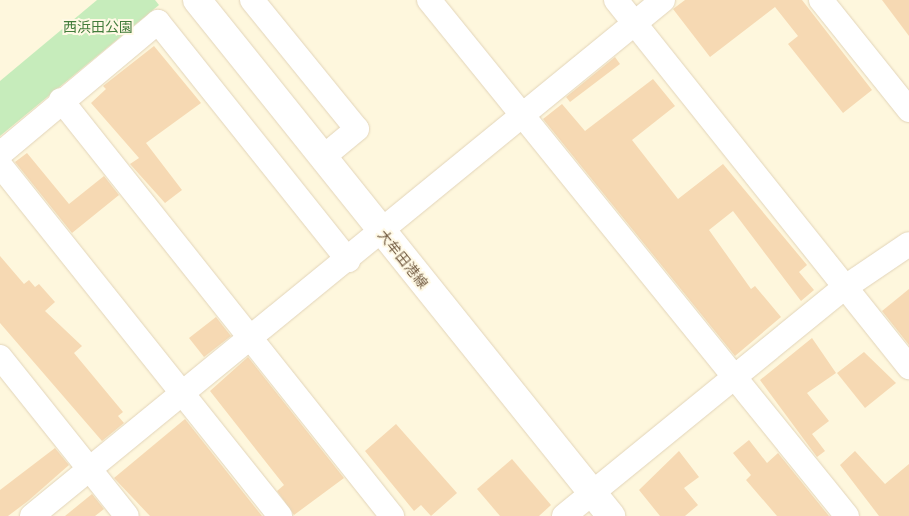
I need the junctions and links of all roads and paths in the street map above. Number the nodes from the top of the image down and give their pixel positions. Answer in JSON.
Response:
{"nodes":[{"id":1,"x":198,"y":0,"type":"edge"},
{"id":2,"x":252,"y":0,"type":"edge"},
{"id":3,"x":429,"y":0,"type":"edge"},
{"id":4,"x":616,"y":0,"type":"edge"},
{"id":5,"x":664,"y":0,"type":"edge"},
{"id":6,"x":821,"y":0,"type":"edge"},
{"id":7,"x":636,"y":25,"type":"junction"},
{"id":8,"x":61,"y":100,"type":"junction"},
{"id":9,"x":909,"y":110,"type":"edge"},
{"id":10,"x":523,"y":116,"type":"junction"},
{"id":11,"x":0,"y":154,"type":"edge"},
{"id":12,"x":322,"y":158,"type":"junction"},
{"id":13,"x":0,"y":165,"type":"edge"},
{"id":14,"x":381,"y":232,"type":"junction"},
{"id":15,"x":909,"y":244,"type":"edge"},
{"id":16,"x":348,"y":260,"type":"junction"},
{"id":17,"x":844,"y":288,"type":"junction"},
{"id":18,"x":252,"y":336,"type":"junction"},
{"id":19,"x":0,"y":357,"type":"edge"},
{"id":20,"x":909,"y":367,"type":"edge"},
{"id":21,"x":735,"y":379,"type":"junction"},
{"id":22,"x":183,"y":393,"type":"junction"},
{"id":23,"x":90,"y":469,"type":"junction"},
{"id":24,"x":592,"y":493,"type":"junction"},
{"id":25,"x":32,"y":516,"type":"edge"},
{"id":26,"x":127,"y":516,"type":"edge"},
{"id":27,"x":280,"y":516,"type":"edge"},
{"id":28,"x":392,"y":516,"type":"edge"},
{"id":29,"x":564,"y":516,"type":"edge"},
{"id":30,"x":611,"y":516,"type":"edge"},
{"id":31,"x":847,"y":516,"type":"edge"}],
"edges":[{"from":1,"to":12,"type":"main road","name":"大牟田港線"},
{"from":2,"to":12,"type":"street"},
{"from":3,"to":10,"type":"street"},
{"from":4,"to":7,"type":"street"},
{"from":5,"to":7,"type":"street"},
{"from":6,"to":9,"type":"street"},
{"from":7,"to":10,"type":"street"},
{"from":7,"to":17,"type":"street"},
{"from":8,"to":11,"type":"street"},
{"from":8,"to":16,"type":"street"},
{"from":8,"to":18,"type":"street"},
{"from":10,"to":14,"type":"street"},
{"from":10,"to":21,"type":"street"},
{"from":12,"to":14,"type":"main road","name":"大牟田港線"},
{"from":13,"to":22,"type":"street"},
{"from":14,"to":16,"type":"street"},
{"from":14,"to":24,"type":"main road","name":"大牟田港線"},
{"from":15,"to":17,"type":"street"},
{"from":16,"to":18,"type":"street"},
{"from":17,"to":20,"type":"street"},
{"from":17,"to":21,"type":"street"},
{"from":18,"to":22,"type":"street"},
{"from":18,"to":28,"type":"street"},
{"from":19,"to":23,"type":"street"},
{"from":21,"to":24,"type":"street"},
{"from":21,"to":31,"type":"street"},
{"from":22,"to":23,"type":"street"},
{"from":22,"to":27,"type":"street"},
{"from":23,"to":25,"type":"street"},
{"from":23,"to":26,"type":"street"},
{"from":24,"to":29,"type":"street"},
{"from":24,"to":30,"type":"main road","name":"大牟田港線"}]}
